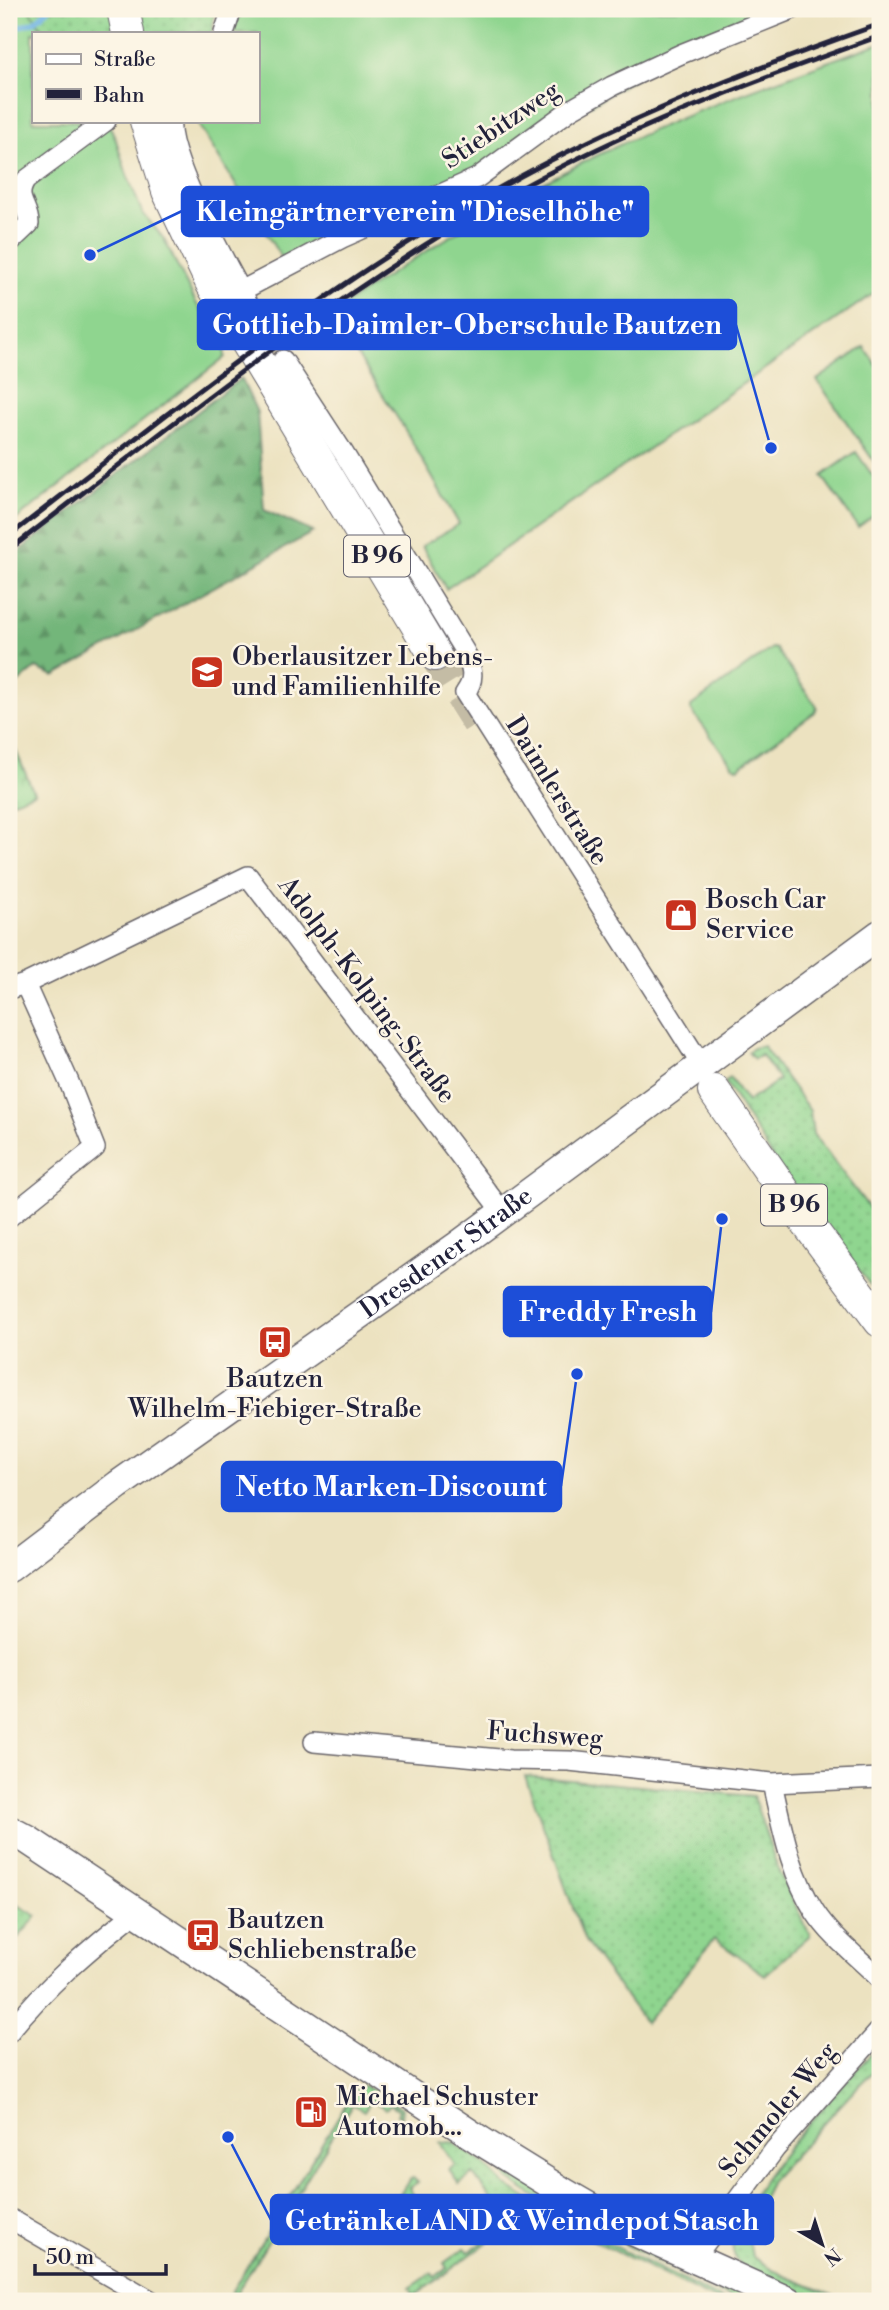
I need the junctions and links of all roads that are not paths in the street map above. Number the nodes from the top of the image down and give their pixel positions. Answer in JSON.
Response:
{"nodes":[{"id":1,"x":123,"y":9,"type":"edge"},
{"id":2,"x":232,"y":9,"type":"edge"},
{"id":3,"x":793,"y":9,"type":"edge"},
{"id":4,"x":128,"y":32,"type":"edge"},
{"id":5,"x":224,"y":32,"type":"edge"},
{"id":6,"x":105,"y":122,"type":"edge"},
{"id":7,"x":146,"y":122,"type":"edge"},
{"id":8,"x":171,"y":122,"type":"edge"},
{"id":9,"x":9,"y":243,"type":"edge"},
{"id":10,"x":241,"y":291,"type":"junction"},
{"id":11,"x":258,"y":321,"type":"tunnel mouth"},
{"id":12,"x":283,"y":360,"type":"tunnel mouth"},
{"id":13,"x":435,"y":655,"type":"tunnel mouth"},
{"id":14,"x":880,"y":934,"type":"edge"},
{"id":15,"x":17,"y":986,"type":"edge"},
{"id":16,"x":708,"y":1079,"type":"junction"},
{"id":17,"x":503,"y":1213,"type":"junction"},
{"id":18,"x":9,"y":1217,"type":"edge"},
{"id":19,"x":880,"y":1321,"type":"edge"},
{"id":20,"x":9,"y":1568,"type":"edge"},
{"id":21,"x":314,"y":1742,"type":"dead end"},
{"id":22,"x":880,"y":1779,"type":"edge"},
{"id":23,"x":772,"y":1783,"type":"junction"},
{"id":24,"x":9,"y":1830,"type":"edge"},
{"id":25,"x":136,"y":1912,"type":"junction"},
{"id":26,"x":880,"y":1979,"type":"edge"},
{"id":27,"x":880,"y":2030,"type":"edge"},
{"id":28,"x":9,"y":2032,"type":"edge"},
{"id":29,"x":9,"y":2218,"type":"edge"},
{"id":30,"x":693,"y":2260,"type":"junction"},
{"id":31,"x":152,"y":2301,"type":"edge"},
{"id":32,"x":788,"y":2301,"type":"edge"}],
"edges":[{"from":1,"to":4,"type":"main road"},
{"from":2,"to":5,"type":"street"},
{"from":3,"to":10,"type":"street","name":"Stiebitzweg"},
{"from":6,"to":9,"type":"street"},
{"from":7,"to":13,"type":"main road","number":"B 96"},
{"from":8,"to":10,"type":"street"},
{"from":10,"to":11,"type":"street"},
{"from":12,"to":16,"type":"street","name":"Daimlerstraße"},
{"from":14,"to":16,"type":"main road","name":"Dresdener Straße"},
{"from":15,"to":17,"type":"street","name":"Adolph-Kolping-Straße"},
{"from":15,"to":18,"type":"street"},
{"from":16,"to":17,"type":"main road","name":"Dresdener Straße"},
{"from":16,"to":19,"type":"main road","number":"B 96"},
{"from":17,"to":20,"type":"main road","name":"Dresdener Straße"},
{"from":21,"to":23,"type":"street","name":"Fuchsweg"},
{"from":22,"to":23,"type":"street","name":"Fuchsweg"},
{"from":23,"to":26,"type":"street"},
{"from":24,"to":25,"type":"main road"},
{"from":25,"to":28,"type":"street"},
{"from":25,"to":30,"type":"main road"},
{"from":27,"to":30,"type":"street","name":"Schmoler Weg"},
{"from":29,"to":31,"type":"street"},
{"from":30,"to":32,"type":"main road"}]}
